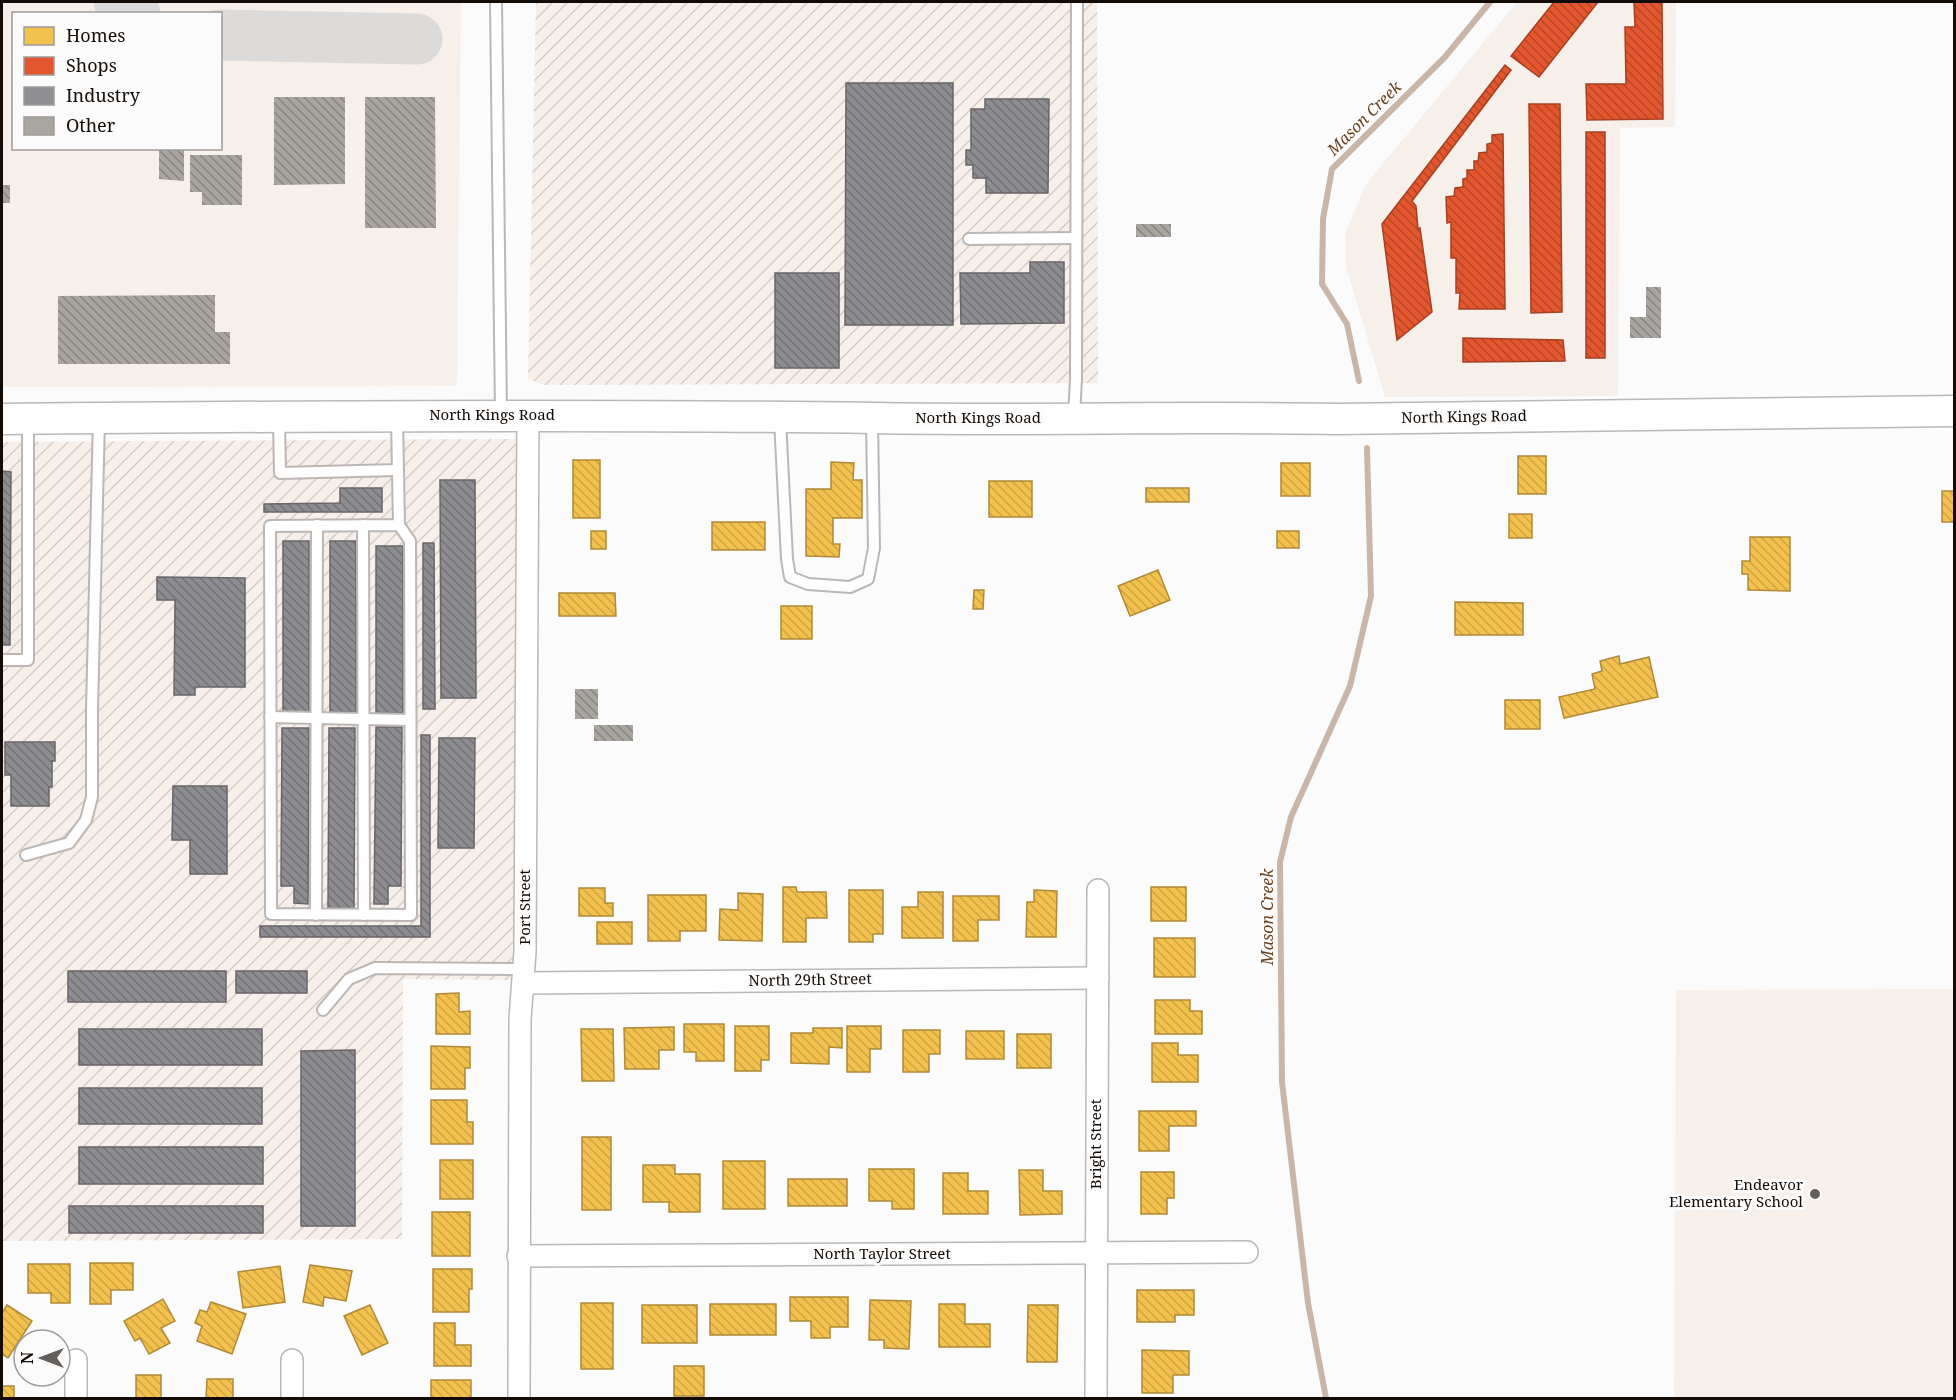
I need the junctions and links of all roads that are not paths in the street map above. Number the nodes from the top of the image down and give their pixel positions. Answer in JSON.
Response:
{"nodes":[{"id":1,"x":496,"y":2,"type":"edge"},
{"id":2,"x":1077,"y":2,"type":"edge"},
{"id":3,"x":969,"y":238,"type":"dead end"},
{"id":4,"x":1076,"y":238,"type":"junction"},
{"id":5,"x":1954,"y":411,"type":"edge"},
{"id":6,"x":515,"y":415,"type":"junction"},
{"id":7,"x":397,"y":416,"type":"junction"},
{"id":8,"x":782,"y":416,"type":"junction"},
{"id":9,"x":279,"y":417,"type":"junction"},
{"id":10,"x":1074,"y":417,"type":"junction"},
{"id":11,"x":99,"y":418,"type":"junction"},
{"id":12,"x":875,"y":418,"type":"junction"},
{"id":13,"x":15,"y":419,"type":"edge"},
{"id":14,"x":397,"y":470,"type":"junction"},
{"id":15,"x":317,"y":525,"type":"junction"},
{"id":16,"x":363,"y":525,"type":"junction"},
{"id":17,"x":399,"y":525,"type":"junction"},
{"id":18,"x":2,"y":660,"type":"edge"},
{"id":19,"x":270,"y":717,"type":"junction"},
{"id":20,"x":317,"y":717,"type":"junction"},
{"id":21,"x":364,"y":718,"type":"junction"},
{"id":22,"x":410,"y":720,"type":"junction"},
{"id":23,"x":26,"y":855,"type":"dead end"},
{"id":24,"x":1098,"y":890,"type":"dead end"},
{"id":25,"x":316,"y":915,"type":"junction"},
{"id":26,"x":364,"y":915,"type":"junction"},
{"id":27,"x":523,"y":976,"type":"junction"},
{"id":28,"x":1098,"y":978,"type":"junction"},
{"id":29,"x":323,"y":1010,"type":"dead end"},
{"id":30,"x":1246,"y":1252,"type":"dead end"},
{"id":31,"x":1096,"y":1253,"type":"junction"},
{"id":32,"x":518,"y":1256,"type":"junction"},
{"id":33,"x":76,"y":1360,"type":"dead end"},
{"id":34,"x":292,"y":1360,"type":"dead end"},
{"id":35,"x":76,"y":1398,"type":"edge"},
{"id":36,"x":292,"y":1398,"type":"edge"},
{"id":37,"x":519,"y":1398,"type":"edge"},
{"id":38,"x":1096,"y":1398,"type":"edge"}],
"edges":[{"from":1,"to":6,"type":"lane"},
{"from":2,"to":4,"type":"lane"},
{"from":3,"to":4,"type":"lane"},
{"from":4,"to":10,"type":"lane"},
{"from":5,"to":10,"type":"main road","name":"North Kings Road"},
{"from":6,"to":7,"type":"main road","name":"North Kings Road"},
{"from":6,"to":8,"type":"main road","name":"North Kings Road"},
{"from":6,"to":27,"type":"street","name":"Port Street"},
{"from":7,"to":9,"type":"main road","name":"North Kings Road"},
{"from":7,"to":14,"type":"lane"},
{"from":8,"to":12,"type":"main road","name":"North Kings Road"},
{"from":8,"to":12,"type":"lane"},
{"from":9,"to":11,"type":"main road","name":"North Kings Road"},
{"from":9,"to":14,"type":"lane"},
{"from":10,"to":12,"type":"main road","name":"North Kings Road"},
{"from":11,"to":13,"type":"main road","name":"North Kings Road"},
{"from":11,"to":23,"type":"lane"},
{"from":13,"to":18,"type":"lane"},
{"from":14,"to":17,"type":"lane"},
{"from":15,"to":16,"type":"lane"},
{"from":15,"to":19,"type":"lane"},
{"from":15,"to":20,"type":"lane"},
{"from":16,"to":17,"type":"lane"},
{"from":16,"to":21,"type":"lane"},
{"from":17,"to":22,"type":"lane"},
{"from":19,"to":20,"type":"lane"},
{"from":19,"to":25,"type":"lane"},
{"from":20,"to":21,"type":"lane"},
{"from":20,"to":25,"type":"lane"},
{"from":21,"to":22,"type":"lane"},
{"from":21,"to":26,"type":"lane"},
{"from":22,"to":26,"type":"lane"},
{"from":24,"to":28,"type":"street","name":"Bright Street"},
{"from":25,"to":26,"type":"lane"},
{"from":27,"to":28,"type":"street","name":"North 29th Street"},
{"from":27,"to":29,"type":"lane"},
{"from":27,"to":32,"type":"street","name":"Port Street"},
{"from":28,"to":31,"type":"street","name":"Bright Street"},
{"from":30,"to":31,"type":"street","name":"North Taylor Street"},
{"from":31,"to":32,"type":"street","name":"North Taylor Street"},
{"from":31,"to":38,"type":"street","name":"Bright Street"},
{"from":32,"to":37,"type":"street","name":"Port Street"},
{"from":33,"to":35,"type":"street"},
{"from":34,"to":36,"type":"street"}]}
